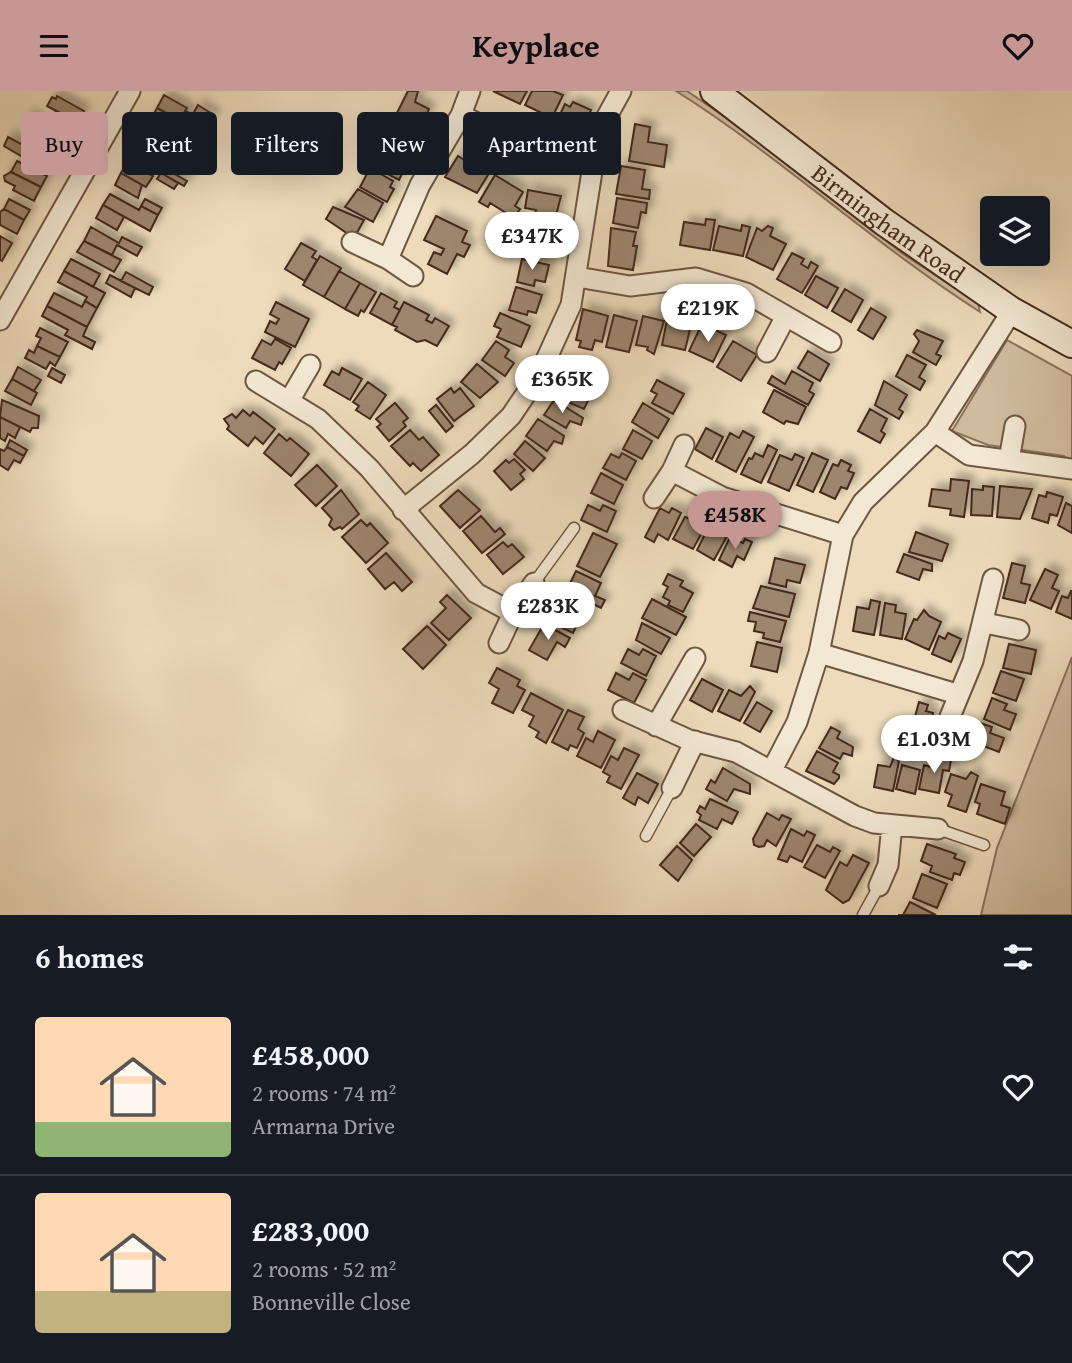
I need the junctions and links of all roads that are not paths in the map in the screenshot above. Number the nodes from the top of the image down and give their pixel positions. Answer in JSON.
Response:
{"nodes":[{"id":1,"x":130,"y":91,"type":"edge"},
{"id":2,"x":470,"y":91,"type":"edge"},
{"id":3,"x":621,"y":91,"type":"edge"},
{"id":4,"x":714,"y":91,"type":"edge"},
{"id":5,"x":610,"y":112,"type":"edge"},
{"id":6,"x":461,"y":115,"type":"joint"},
{"id":7,"x":591,"y":175,"type":"edge"},
{"id":8,"x":352,"y":241,"type":"dead end"},
{"id":9,"x":388,"y":259,"type":"junction"},
{"id":10,"x":412,"y":276,"type":"dead end"},
{"id":11,"x":577,"y":277,"type":"junction"},
{"id":12,"x":1012,"y":311,"type":"junction"},
{"id":13,"x":786,"y":316,"type":"junction"},
{"id":14,"x":0,"y":319,"type":"edge"},
{"id":15,"x":831,"y":342,"type":"dead end"},
{"id":16,"x":1072,"y":344,"type":"edge"},
{"id":17,"x":767,"y":352,"type":"dead end"},
{"id":18,"x":310,"y":365,"type":"dead end"},
{"id":19,"x":256,"y":381,"type":"dead end"},
{"id":20,"x":289,"y":401,"type":"junction"},
{"id":21,"x":1015,"y":426,"type":"dead end"},
{"id":22,"x":935,"y":432,"type":"junction"},
{"id":23,"x":684,"y":445,"type":"dead end"},
{"id":24,"x":1009,"y":460,"type":"junction"},
{"id":25,"x":1072,"y":469,"type":"edge"},
{"id":26,"x":672,"y":471,"type":"junction"},
{"id":27,"x":654,"y":498,"type":"dead end"},
{"id":28,"x":403,"y":510,"type":"junction"},
{"id":29,"x":574,"y":528,"type":"dead end"},
{"id":30,"x":843,"y":535,"type":"junction"},
{"id":31,"x":993,"y":579,"type":"dead end"},
{"id":32,"x":534,"y":583,"type":"joint"},
{"id":33,"x":513,"y":613,"type":"junction"},
{"id":34,"x":985,"y":623,"type":"junction"},
{"id":35,"x":1019,"y":630,"type":"dead end"},
{"id":36,"x":499,"y":643,"type":"dead end"},
{"id":37,"x":819,"y":653,"type":"junction"},
{"id":38,"x":695,"y":658,"type":"dead end"},
{"id":39,"x":957,"y":694,"type":"junction"},
{"id":40,"x":623,"y":710,"type":"dead end"},
{"id":41,"x":947,"y":724,"type":"dead end"},
{"id":42,"x":656,"y":726,"type":"junction"},
{"id":43,"x":695,"y":741,"type":"junction"},
{"id":44,"x":772,"y":770,"type":"junction"},
{"id":45,"x":672,"y":788,"type":"joint"},
{"id":46,"x":892,"y":825,"type":"junction"},
{"id":47,"x":938,"y":829,"type":"joint"},
{"id":48,"x":646,"y":836,"type":"dead end"},
{"id":49,"x":984,"y":845,"type":"dead end"},
{"id":50,"x":879,"y":886,"type":"joint"},
{"id":51,"x":863,"y":915,"type":"edge"}],
"edges":[{"from":1,"to":14,"type":"street"},
{"from":2,"to":6,"type":"street"},
{"from":3,"to":5,"type":"street"},
{"from":4,"to":12,"type":"main road","name":"Birmingham Road"},
{"from":6,"to":9,"type":"street"},
{"from":7,"to":11,"type":"street"},
{"from":8,"to":9,"type":"street"},
{"from":9,"to":10,"type":"street"},
{"from":11,"to":13,"type":"street"},
{"from":11,"to":28,"type":"street"},
{"from":12,"to":16,"type":"main road","name":"Birmingham Road"},
{"from":12,"to":22,"type":"street"},
{"from":13,"to":15,"type":"street"},
{"from":13,"to":17,"type":"street"},
{"from":18,"to":20,"type":"street"},
{"from":19,"to":20,"type":"street"},
{"from":20,"to":28,"type":"street"},
{"from":21,"to":24,"type":"street"},
{"from":22,"to":24,"type":"street"},
{"from":22,"to":30,"type":"street"},
{"from":23,"to":26,"type":"street"},
{"from":24,"to":25,"type":"street"},
{"from":26,"to":27,"type":"street"},
{"from":26,"to":30,"type":"street"},
{"from":28,"to":33,"type":"street"},
{"from":29,"to":32,"type":"lane"},
{"from":30,"to":37,"type":"street"},
{"from":31,"to":34,"type":"street"},
{"from":32,"to":33,"type":"street"},
{"from":33,"to":36,"type":"street"},
{"from":34,"to":35,"type":"street"},
{"from":34,"to":39,"type":"street"},
{"from":37,"to":39,"type":"street"},
{"from":37,"to":44,"type":"street"},
{"from":38,"to":42,"type":"street"},
{"from":39,"to":41,"type":"street"},
{"from":40,"to":42,"type":"street"},
{"from":42,"to":43,"type":"street"},
{"from":43,"to":44,"type":"street"},
{"from":43,"to":45,"type":"street"},
{"from":44,"to":46,"type":"street"},
{"from":45,"to":48,"type":"lane"},
{"from":46,"to":47,"type":"street"},
{"from":46,"to":50,"type":"street"},
{"from":47,"to":49,"type":"lane"},
{"from":50,"to":51,"type":"lane"}]}
